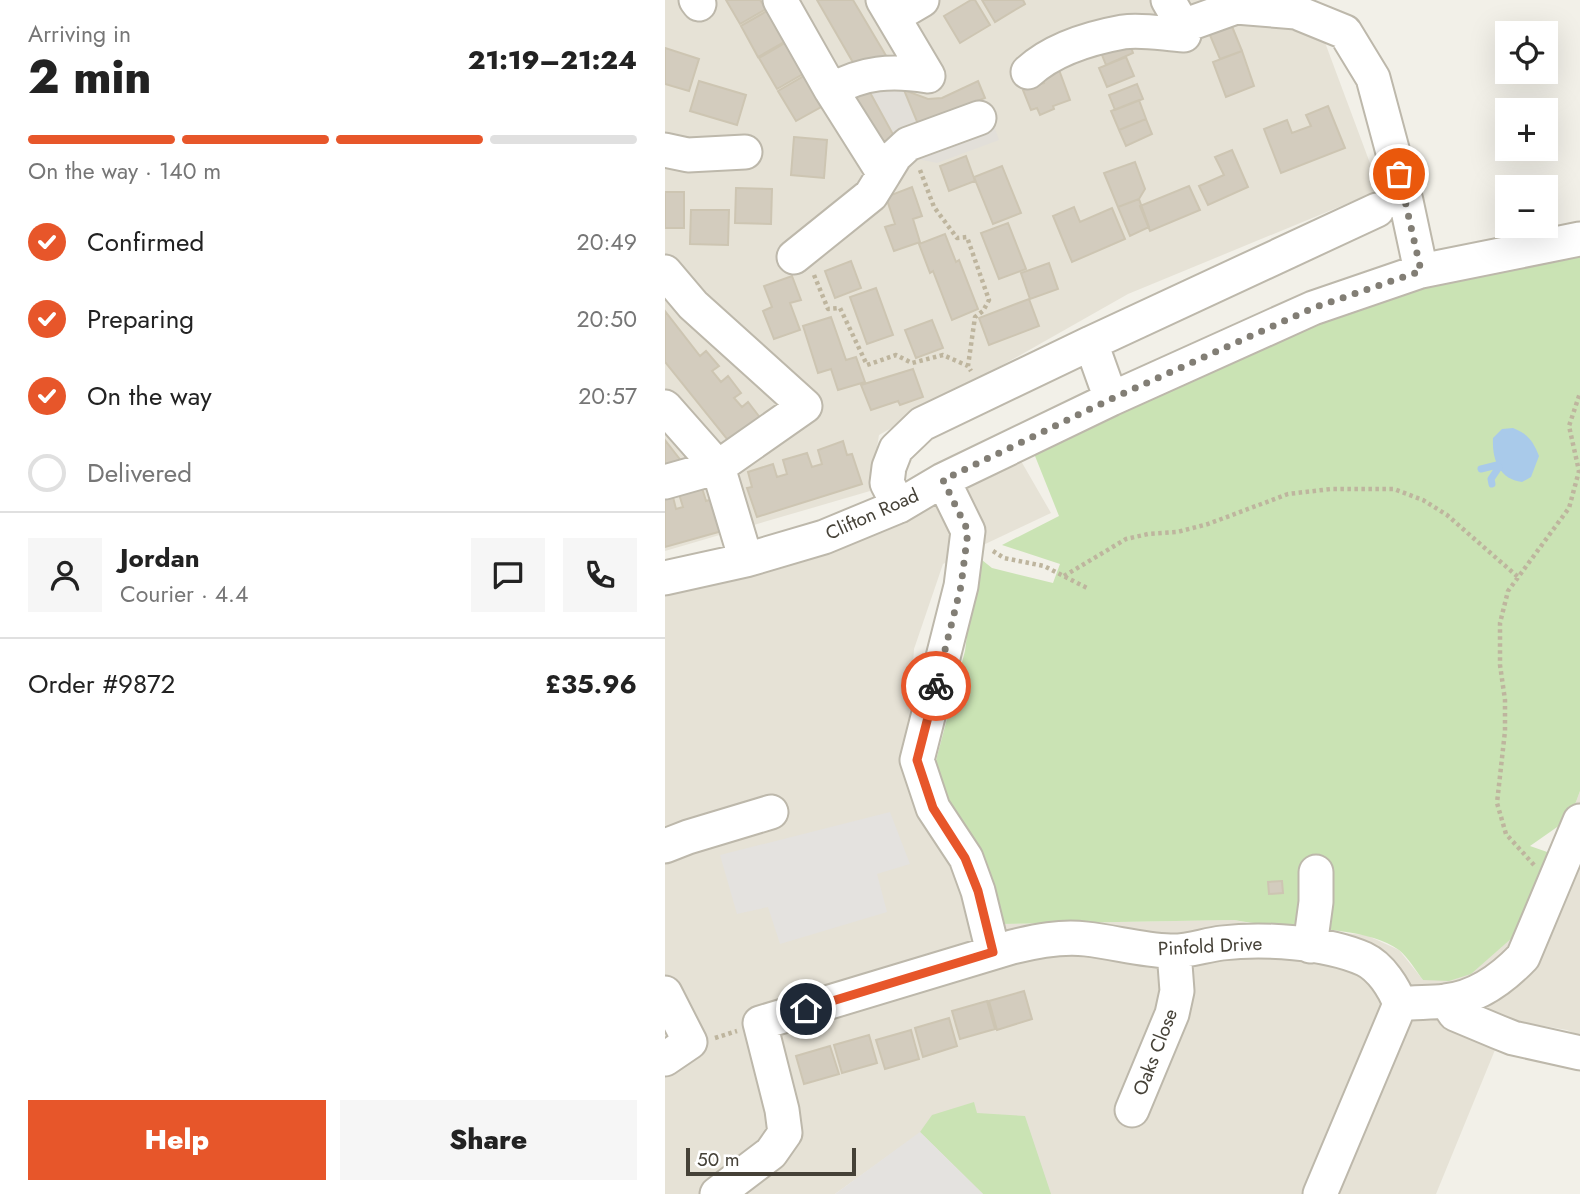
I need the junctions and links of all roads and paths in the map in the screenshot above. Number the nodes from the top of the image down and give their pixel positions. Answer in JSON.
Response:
{"nodes":[{"id":1,"x":780,"y":0,"type":"edge"},
{"id":2,"x":922,"y":0,"type":"edge"},
{"id":3,"x":888,"y":9,"type":"edge"},
{"id":4,"x":1178,"y":20,"type":"edge"},
{"id":5,"x":1028,"y":72,"type":"dead end"},
{"id":6,"x":831,"y":90,"type":"junction"},
{"id":7,"x":979,"y":118,"type":"dead end"},
{"id":8,"x":908,"y":144,"type":"junction"},
{"id":9,"x":665,"y":150,"type":"edge"},
{"id":10,"x":745,"y":152,"type":"dead end"},
{"id":11,"x":884,"y":174,"type":"junction"},
{"id":12,"x":1377,"y":210,"type":"dead end"},
{"id":13,"x":1580,"y":239,"type":"edge"},
{"id":14,"x":794,"y":257,"type":"joint"},
{"id":15,"x":1421,"y":271,"type":"junction"},
{"id":16,"x":665,"y":272,"type":"edge"},
{"id":17,"x":1091,"y":343,"type":"junction"},
{"id":18,"x":975,"y":380,"type":"junction"},
{"id":19,"x":1580,"y":393,"type":"edge"},
{"id":20,"x":1111,"y":399,"type":"junction"},
{"id":21,"x":665,"y":407,"type":"edge"},
{"id":22,"x":717,"y":467,"type":"junction"},
{"id":23,"x":943,"y":480,"type":"junction"},
{"id":24,"x":665,"y":482,"type":"edge"},
{"id":25,"x":899,"y":506,"type":"junction"},
{"id":26,"x":968,"y":531,"type":"junction"},
{"id":27,"x":746,"y":560,"type":"junction"},
{"id":28,"x":1063,"y":576,"type":"junction"},
{"id":29,"x":1518,"y":577,"type":"junction"},
{"id":30,"x":665,"y":578,"type":"edge"},
{"id":31,"x":1089,"y":589,"type":"dead end"},
{"id":32,"x":771,"y":811,"type":"dead end"},
{"id":33,"x":1580,"y":821,"type":"edge"},
{"id":34,"x":665,"y":846,"type":"edge"},
{"id":35,"x":1556,"y":878,"type":"junction"},
{"id":36,"x":1309,"y":881,"type":"dead end"},
{"id":37,"x":1310,"y":946,"type":"junction"},
{"id":38,"x":1174,"y":951,"type":"junction"},
{"id":39,"x":993,"y":952,"type":"junction"},
{"id":40,"x":665,"y":993,"type":"edge"},
{"id":41,"x":1446,"y":1001,"type":"junction"},
{"id":42,"x":1400,"y":1004,"type":"junction"},
{"id":43,"x":760,"y":1023,"type":"junction"},
{"id":44,"x":678,"y":1050,"type":"edge"},
{"id":45,"x":1580,"y":1053,"type":"edge"},
{"id":46,"x":1146,"y":1093,"type":"dead end"},
{"id":47,"x":717,"y":1194,"type":"edge"},
{"id":48,"x":1320,"y":1194,"type":"edge"}],
"edges":[{"from":1,"to":6,"type":"street"},
{"from":2,"to":3,"type":"street"},
{"from":3,"to":6,"type":"street"},
{"from":4,"to":5,"type":"street"},
{"from":4,"to":15,"type":"street"},
{"from":6,"to":11,"type":"street"},
{"from":7,"to":8,"type":"street"},
{"from":8,"to":11,"type":"street"},
{"from":8,"to":18,"type":"path"},
{"from":9,"to":10,"type":"street"},
{"from":11,"to":14,"type":"street"},
{"from":12,"to":17,"type":"street"},
{"from":13,"to":15,"type":"street","name":"Clifton Road"},
{"from":14,"to":18,"type":"path"},
{"from":15,"to":20,"type":"street","name":"Clifton Road"},
{"from":16,"to":22,"type":"street"},
{"from":17,"to":18,"type":"street"},
{"from":17,"to":20,"type":"street"},
{"from":18,"to":25,"type":"street"},
{"from":19,"to":29,"type":"path"},
{"from":20,"to":23,"type":"street","name":"Clifton Road"},
{"from":21,"to":22,"type":"street"},
{"from":22,"to":24,"type":"street"},
{"from":22,"to":27,"type":"street"},
{"from":23,"to":25,"type":"street","name":"Clifton Road"},
{"from":23,"to":26,"type":"street"},
{"from":25,"to":27,"type":"street","name":"Clifton Road"},
{"from":26,"to":28,"type":"path"},
{"from":26,"to":39,"type":"street"},
{"from":27,"to":30,"type":"street","name":"Clifton Road"},
{"from":28,"to":29,"type":"path"},
{"from":28,"to":31,"type":"path"},
{"from":29,"to":35,"type":"path"},
{"from":32,"to":34,"type":"street"},
{"from":33,"to":35,"type":"street"},
{"from":35,"to":41,"type":"street"},
{"from":36,"to":37,"type":"street"},
{"from":37,"to":38,"type":"street","name":"Pinfold Drive"},
{"from":37,"to":42,"type":"street","name":"Pinfold Drive"},
{"from":38,"to":39,"type":"street","name":"Pinfold Drive"},
{"from":38,"to":46,"type":"street","name":"Oaks Close"},
{"from":39,"to":43,"type":"street","name":"Pinfold Drive"},
{"from":40,"to":44,"type":"street"},
{"from":41,"to":42,"type":"street"},
{"from":41,"to":45,"type":"street"},
{"from":42,"to":48,"type":"street"},
{"from":43,"to":44,"type":"path"},
{"from":43,"to":47,"type":"street"}]}
